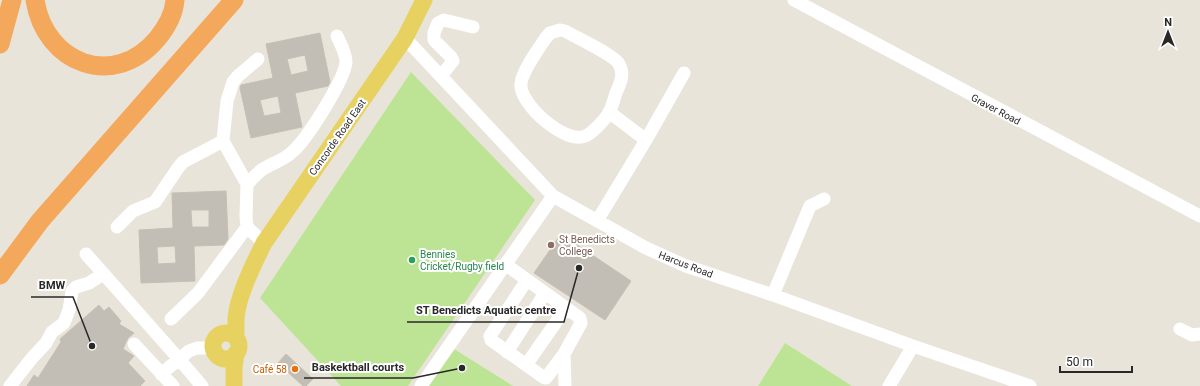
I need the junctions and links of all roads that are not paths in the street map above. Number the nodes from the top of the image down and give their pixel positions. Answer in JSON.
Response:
{"nodes":[{"id":1,"x":12,"y":0,"type":"edge"},
{"id":2,"x":35,"y":0,"type":"edge"},
{"id":3,"x":174,"y":0,"type":"edge"},
{"id":4,"x":234,"y":0,"type":"edge"},
{"id":5,"x":424,"y":0,"type":"edge"},
{"id":6,"x":794,"y":0,"type":"edge"},
{"id":7,"x":473,"y":27,"type":"dead end"},
{"id":8,"x":336,"y":36,"type":"dead end"},
{"id":9,"x":405,"y":38,"type":"junction"},
{"id":10,"x":0,"y":44,"type":"edge"},
{"id":11,"x":258,"y":59,"type":"dead end"},
{"id":12,"x":684,"y":73,"type":"dead end"},
{"id":13,"x":441,"y":76,"type":"junction"},
{"id":14,"x":609,"y":112,"type":"junction"},
{"id":15,"x":646,"y":140,"type":"junction"},
{"id":16,"x":223,"y":141,"type":"junction"},
{"id":17,"x":248,"y":184,"type":"junction"},
{"id":18,"x":553,"y":196,"type":"junction"},
{"id":19,"x":824,"y":199,"type":"dead end"},
{"id":20,"x":1200,"y":216,"type":"edge"},
{"id":21,"x":597,"y":221,"type":"junction"},
{"id":22,"x":117,"y":227,"type":"dead end"},
{"id":23,"x":247,"y":227,"type":"junction"},
{"id":24,"x":264,"y":243,"type":"junction"},
{"id":25,"x":86,"y":254,"type":"dead end"},
{"id":26,"x":506,"y":264,"type":"junction"},
{"id":27,"x":103,"y":274,"type":"junction"},
{"id":28,"x":0,"y":275,"type":"edge"},
{"id":29,"x":527,"y":280,"type":"junction"},
{"id":30,"x":546,"y":293,"type":"junction"},
{"id":31,"x":773,"y":295,"type":"junction"},
{"id":32,"x":566,"y":308,"type":"junction"},
{"id":33,"x":172,"y":319,"type":"dead end"},
{"id":34,"x":1180,"y":329,"type":"dead end"},
{"id":35,"x":1200,"y":334,"type":"edge"},
{"id":36,"x":134,"y":344,"type":"dead end"},
{"id":37,"x":226,"y":346,"type":"junction"},
{"id":38,"x":914,"y":346,"type":"junction"},
{"id":39,"x":507,"y":352,"type":"junction"},
{"id":40,"x":564,"y":354,"type":"junction"},
{"id":41,"x":179,"y":359,"type":"junction"},
{"id":42,"x":526,"y":364,"type":"junction"},
{"id":43,"x":188,"y":370,"type":"junction"},
{"id":44,"x":162,"y":374,"type":"junction"},
{"id":45,"x":10,"y":386,"type":"edge"},
{"id":46,"x":172,"y":386,"type":"edge"},
{"id":47,"x":202,"y":386,"type":"edge"},
{"id":48,"x":233,"y":386,"type":"edge"},
{"id":49,"x":421,"y":386,"type":"edge"},
{"id":50,"x":565,"y":386,"type":"edge"},
{"id":51,"x":889,"y":386,"type":"edge"},
{"id":52,"x":1030,"y":386,"type":"edge"}],
"edges":[{"from":1,"to":10,"type":"highway"},
{"from":2,"to":3,"type":"highway"},
{"from":4,"to":28,"type":"highway"},
{"from":5,"to":9,"type":"main road","name":"Concorde Road East"},
{"from":6,"to":20,"type":"street","name":"Graver Road"},
{"from":7,"to":13,"type":"street"},
{"from":8,"to":17,"type":"street"},
{"from":9,"to":13,"type":"street","name":"Harcus Road"},
{"from":9,"to":24,"type":"main road","name":"Concorde Road East"},
{"from":11,"to":16,"type":"street"},
{"from":12,"to":15,"type":"street"},
{"from":13,"to":18,"type":"street","name":"Harcus Road"},
{"from":14,"to":14,"type":"street"},
{"from":14,"to":15,"type":"street"},
{"from":15,"to":21,"type":"street"},
{"from":16,"to":17,"type":"street"},
{"from":16,"to":22,"type":"street"},
{"from":17,"to":23,"type":"street"},
{"from":18,"to":21,"type":"street","name":"Harcus Road"},
{"from":18,"to":26,"type":"street"},
{"from":19,"to":31,"type":"street"},
{"from":21,"to":31,"type":"street","name":"Harcus Road"},
{"from":23,"to":24,"type":"street"},
{"from":23,"to":33,"type":"street"},
{"from":24,"to":37,"type":"main road","name":"Concorde Road East"},
{"from":25,"to":27,"type":"street"},
{"from":26,"to":29,"type":"street"},
{"from":26,"to":49,"type":"street"},
{"from":27,"to":41,"type":"street"},
{"from":27,"to":45,"type":"street"},
{"from":29,"to":30,"type":"street"},
{"from":29,"to":39,"type":"street"},
{"from":30,"to":32,"type":"street"},
{"from":30,"to":39,"type":"street"},
{"from":31,"to":38,"type":"street","name":"Harcus Road"},
{"from":32,"to":40,"type":"street"},
{"from":32,"to":42,"type":"street"},
{"from":34,"to":35,"type":"street"},
{"from":36,"to":44,"type":"street"},
{"from":37,"to":41,"type":"street"},
{"from":37,"to":48,"type":"main road","name":"Concorde Road East"},
{"from":38,"to":51,"type":"street"},
{"from":38,"to":52,"type":"street","name":"Harcus Road"},
{"from":39,"to":42,"type":"street"},
{"from":40,"to":42,"type":"street"},
{"from":40,"to":50,"type":"street"},
{"from":41,"to":43,"type":"street"},
{"from":41,"to":44,"type":"street"},
{"from":43,"to":46,"type":"street"},
{"from":43,"to":47,"type":"street"},
{"from":44,"to":46,"type":"street"}]}
